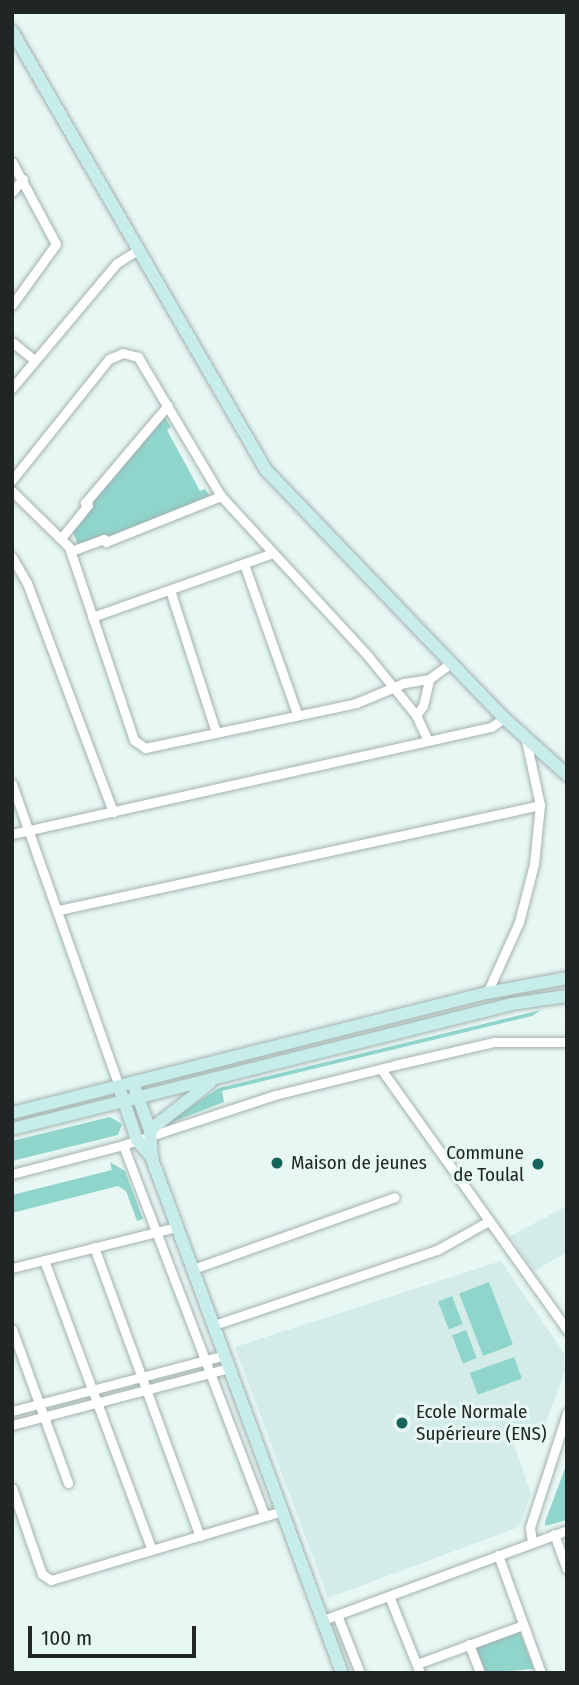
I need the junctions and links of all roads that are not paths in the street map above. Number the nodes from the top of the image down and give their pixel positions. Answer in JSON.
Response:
{"nodes":[{"id":1,"x":12,"y":32,"type":"edge"},
{"id":2,"x":12,"y":162,"type":"edge"},
{"id":3,"x":23,"y":179,"type":"junction"},
{"id":4,"x":12,"y":192,"type":"edge"},
{"id":5,"x":138,"y":250,"type":"junction"},
{"id":6,"x":12,"y":305,"type":"edge"},
{"id":7,"x":12,"y":342,"type":"edge"},
{"id":8,"x":34,"y":360,"type":"junction"},
{"id":9,"x":12,"y":388,"type":"edge"},
{"id":10,"x":168,"y":405,"type":"junction"},
{"id":11,"x":12,"y":480,"type":"edge"},
{"id":12,"x":12,"y":491,"type":"edge"},
{"id":13,"x":221,"y":496,"type":"junction"},
{"id":14,"x":62,"y":537,"type":"junction"},
{"id":15,"x":71,"y":551,"type":"junction"},
{"id":16,"x":270,"y":554,"type":"junction"},
{"id":17,"x":12,"y":557,"type":"edge"},
{"id":18,"x":244,"y":564,"type":"junction"},
{"id":19,"x":170,"y":590,"type":"junction"},
{"id":20,"x":92,"y":617,"type":"junction"},
{"id":21,"x":451,"y":663,"type":"junction"},
{"id":22,"x":429,"y":680,"type":"junction"},
{"id":23,"x":394,"y":687,"type":"junction"},
{"id":24,"x":297,"y":714,"type":"junction"},
{"id":25,"x":416,"y":715,"type":"junction"},
{"id":26,"x":504,"y":718,"type":"junction"},
{"id":27,"x":215,"y":729,"type":"junction"},
{"id":28,"x":427,"y":739,"type":"junction"},
{"id":29,"x":526,"y":740,"type":"junction"},
{"id":30,"x":567,"y":775,"type":"edge"},
{"id":31,"x":12,"y":784,"type":"edge"},
{"id":32,"x":540,"y":805,"type":"junction"},
{"id":33,"x":113,"y":812,"type":"junction"},
{"id":34,"x":30,"y":831,"type":"junction"},
{"id":35,"x":12,"y":834,"type":"edge"},
{"id":36,"x":59,"y":910,"type":"junction"},
{"id":37,"x":567,"y":978,"type":"edge"},
{"id":38,"x":487,"y":993,"type":"junction"},
{"id":39,"x":567,"y":996,"type":"edge"},
{"id":40,"x":567,"y":1042,"type":"edge"},
{"id":41,"x":381,"y":1069,"type":"junction"},
{"id":42,"x":218,"y":1077,"type":"junction"},
{"id":43,"x":133,"y":1083,"type":"junction"},
{"id":44,"x":119,"y":1086,"type":"junction"},
{"id":45,"x":141,"y":1097,"type":"junction"},
{"id":46,"x":124,"y":1101,"type":"junction"},
{"id":47,"x":12,"y":1113,"type":"edge"},
{"id":48,"x":12,"y":1129,"type":"edge"},
{"id":49,"x":150,"y":1133,"type":"junction"},
{"id":50,"x":137,"y":1140,"type":"junction"},
{"id":51,"x":123,"y":1145,"type":"junction"},
{"id":52,"x":152,"y":1159,"type":"junction"},
{"id":53,"x":12,"y":1174,"type":"edge"},
{"id":54,"x":396,"y":1198,"type":"dead end"},
{"id":55,"x":487,"y":1222,"type":"junction"},
{"id":56,"x":177,"y":1227,"type":"junction"},
{"id":57,"x":158,"y":1231,"type":"junction"},
{"id":58,"x":94,"y":1247,"type":"junction"},
{"id":59,"x":44,"y":1260,"type":"junction"},
{"id":60,"x":12,"y":1268,"type":"edge"},
{"id":61,"x":193,"y":1269,"type":"junction"},
{"id":62,"x":214,"y":1325,"type":"junction"},
{"id":63,"x":12,"y":1329,"type":"edge"},
{"id":64,"x":567,"y":1330,"type":"edge"},
{"id":65,"x":207,"y":1362,"type":"junction"},
{"id":66,"x":227,"y":1362,"type":"junction"},
{"id":67,"x":211,"y":1374,"type":"junction"},
{"id":68,"x":142,"y":1378,"type":"junction"},
{"id":69,"x":146,"y":1390,"type":"junction"},
{"id":70,"x":93,"y":1391,"type":"junction"},
{"id":71,"x":97,"y":1403,"type":"junction"},
{"id":72,"x":39,"y":1404,"type":"junction"},
{"id":73,"x":12,"y":1411,"type":"edge"},
{"id":74,"x":567,"y":1413,"type":"edge"},
{"id":75,"x":44,"y":1417,"type":"junction"},
{"id":76,"x":12,"y":1425,"type":"edge"},
{"id":77,"x":565,"y":1425,"type":"edge"},
{"id":78,"x":68,"y":1483,"type":"dead end"},
{"id":79,"x":12,"y":1488,"type":"edge"},
{"id":80,"x":282,"y":1511,"type":"junction"},
{"id":81,"x":265,"y":1516,"type":"junction"},
{"id":82,"x":567,"y":1530,"type":"edge"},
{"id":83,"x":554,"y":1534,"type":"junction"},
{"id":84,"x":200,"y":1536,"type":"junction"},
{"id":85,"x":532,"y":1542,"type":"junction"},
{"id":86,"x":152,"y":1550,"type":"junction"},
{"id":87,"x":498,"y":1555,"type":"junction"},
{"id":88,"x":567,"y":1569,"type":"edge"},
{"id":89,"x":389,"y":1596,"type":"junction"},
{"id":90,"x":337,"y":1615,"type":"junction"},
{"id":91,"x":323,"y":1620,"type":"junction"},
{"id":92,"x":523,"y":1625,"type":"junction"},
{"id":93,"x":469,"y":1643,"type":"junction"},
{"id":94,"x":419,"y":1668,"type":"edge"},
{"id":95,"x":538,"y":1672,"type":"edge"},
{"id":96,"x":342,"y":1673,"type":"edge"},
{"id":97,"x":360,"y":1673,"type":"edge"},
{"id":98,"x":480,"y":1673,"type":"edge"}],
"edges":[{"from":1,"to":5,"type":"main road"},
{"from":2,"to":3,"type":"street"},
{"from":3,"to":4,"type":"street"},
{"from":3,"to":6,"type":"street"},
{"from":5,"to":8,"type":"street"},
{"from":5,"to":21,"type":"main road"},
{"from":7,"to":8,"type":"street"},
{"from":8,"to":9,"type":"street"},
{"from":10,"to":11,"type":"street"},
{"from":10,"to":13,"type":"street"},
{"from":10,"to":14,"type":"street"},
{"from":12,"to":14,"type":"street"},
{"from":13,"to":15,"type":"street"},
{"from":13,"to":16,"type":"street"},
{"from":14,"to":15,"type":"street"},
{"from":15,"to":20,"type":"street"},
{"from":16,"to":18,"type":"street"},
{"from":16,"to":23,"type":"street"},
{"from":17,"to":33,"type":"street"},
{"from":18,"to":19,"type":"street"},
{"from":18,"to":24,"type":"street"},
{"from":19,"to":20,"type":"street"},
{"from":19,"to":27,"type":"street"},
{"from":20,"to":27,"type":"street"},
{"from":21,"to":22,"type":"street"},
{"from":21,"to":26,"type":"main road"},
{"from":22,"to":23,"type":"street"},
{"from":22,"to":25,"type":"street"},
{"from":23,"to":24,"type":"street"},
{"from":23,"to":25,"type":"street"},
{"from":24,"to":27,"type":"street"},
{"from":25,"to":28,"type":"street"},
{"from":26,"to":28,"type":"street"},
{"from":26,"to":29,"type":"main road"},
{"from":28,"to":33,"type":"street"},
{"from":29,"to":30,"type":"main road"},
{"from":29,"to":32,"type":"street"},
{"from":31,"to":34,"type":"street"},
{"from":32,"to":36,"type":"street"},
{"from":32,"to":38,"type":"street"},
{"from":33,"to":34,"type":"street"},
{"from":34,"to":35,"type":"street"},
{"from":34,"to":36,"type":"street"},
{"from":36,"to":44,"type":"street"},
{"from":37,"to":38,"type":"main road"},
{"from":38,"to":43,"type":"main road"},
{"from":39,"to":42,"type":"main road"},
{"from":40,"to":41,"type":"street"},
{"from":41,"to":49,"type":"street"},
{"from":41,"to":55,"type":"street"},
{"from":42,"to":45,"type":"main road"},
{"from":42,"to":49,"type":"main road"},
{"from":43,"to":44,"type":"main road"},
{"from":43,"to":45,"type":"main road"},
{"from":44,"to":46,"type":"main road"},
{"from":44,"to":47,"type":"main road"},
{"from":45,"to":46,"type":"main road"},
{"from":45,"to":49,"type":"main road"},
{"from":46,"to":48,"type":"main road"},
{"from":46,"to":50,"type":"main road"},
{"from":49,"to":50,"type":"street"},
{"from":49,"to":52,"type":"main road"},
{"from":50,"to":51,"type":"street"},
{"from":50,"to":52,"type":"main road"},
{"from":51,"to":53,"type":"street"},
{"from":51,"to":57,"type":"street"},
{"from":52,"to":56,"type":"main road"},
{"from":54,"to":61,"type":"street"},
{"from":55,"to":62,"type":"street"},
{"from":55,"to":64,"type":"street"},
{"from":56,"to":57,"type":"street"},
{"from":56,"to":61,"type":"main road"},
{"from":57,"to":58,"type":"street"},
{"from":57,"to":65,"type":"street"},
{"from":58,"to":59,"type":"street"},
{"from":58,"to":68,"type":"street"},
{"from":59,"to":60,"type":"street"},
{"from":59,"to":70,"type":"street"},
{"from":61,"to":62,"type":"main road"},
{"from":62,"to":66,"type":"main road"},
{"from":63,"to":72,"type":"street"},
{"from":65,"to":66,"type":"street"},
{"from":65,"to":67,"type":"street"},
{"from":65,"to":68,"type":"street"},
{"from":66,"to":67,"type":"street"},
{"from":66,"to":80,"type":"main road"},
{"from":67,"to":69,"type":"street"},
{"from":67,"to":81,"type":"street"},
{"from":68,"to":69,"type":"street"},
{"from":68,"to":70,"type":"street"},
{"from":69,"to":71,"type":"street"},
{"from":69,"to":84,"type":"street"},
{"from":70,"to":71,"type":"street"},
{"from":70,"to":72,"type":"street"},
{"from":71,"to":75,"type":"street"},
{"from":71,"to":86,"type":"street"},
{"from":72,"to":73,"type":"street"},
{"from":72,"to":75,"type":"street"},
{"from":74,"to":77,"type":"street"},
{"from":75,"to":76,"type":"street"},
{"from":75,"to":78,"type":"street"},
{"from":77,"to":85,"type":"street"},
{"from":79,"to":86,"type":"street"},
{"from":80,"to":81,"type":"street"},
{"from":80,"to":91,"type":"main road"},
{"from":81,"to":84,"type":"street"},
{"from":82,"to":83,"type":"street"},
{"from":83,"to":85,"type":"street"},
{"from":83,"to":88,"type":"street"},
{"from":84,"to":86,"type":"street"},
{"from":85,"to":87,"type":"street"},
{"from":87,"to":89,"type":"street"},
{"from":87,"to":92,"type":"street"},
{"from":89,"to":90,"type":"street"},
{"from":89,"to":94,"type":"street"},
{"from":90,"to":91,"type":"street"},
{"from":90,"to":97,"type":"street"},
{"from":91,"to":96,"type":"main road"},
{"from":92,"to":93,"type":"street"},
{"from":92,"to":95,"type":"street"},
{"from":93,"to":94,"type":"street"},
{"from":93,"to":98,"type":"street"}]}
